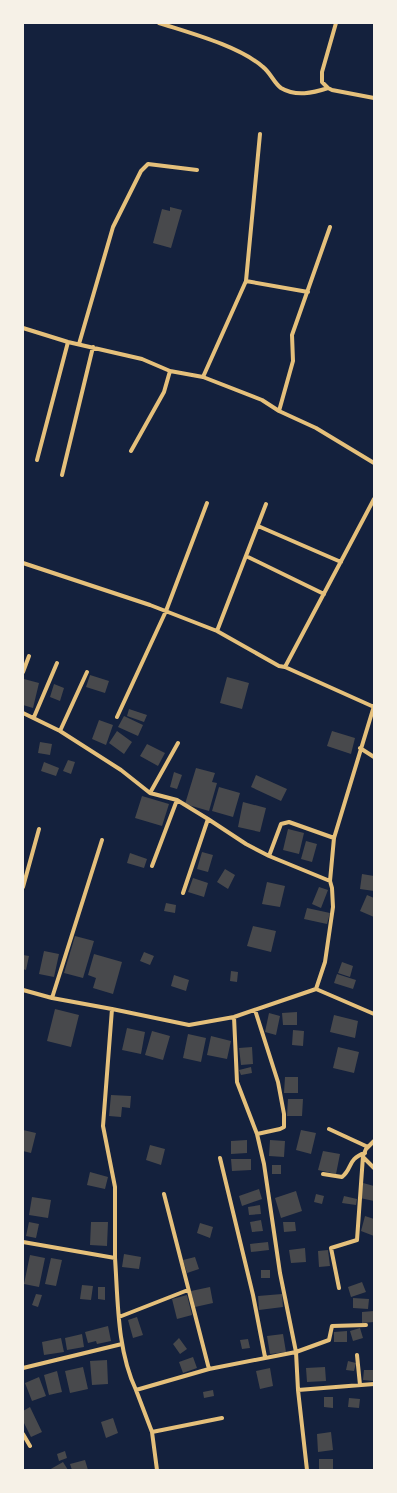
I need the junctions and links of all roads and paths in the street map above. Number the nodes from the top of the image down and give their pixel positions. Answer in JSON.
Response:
{"nodes":[{"id":1,"x":159,"y":23,"type":"edge"},
{"id":2,"x":336,"y":23,"type":"edge"},
{"id":3,"x":328,"y":88,"type":"junction"},
{"id":4,"x":374,"y":98,"type":"edge"},
{"id":5,"x":260,"y":134,"type":"dead end"},
{"id":6,"x":196,"y":170,"type":"dead end"},
{"id":7,"x":330,"y":227,"type":"dead end"},
{"id":8,"x":246,"y":281,"type":"junction"},
{"id":9,"x":308,"y":292,"type":"junction"},
{"id":10,"x":23,"y":328,"type":"edge"},
{"id":11,"x":68,"y":342,"type":"junction"},
{"id":12,"x":79,"y":344,"type":"junction"},
{"id":13,"x":92,"y":347,"type":"junction"},
{"id":14,"x":170,"y":371,"type":"junction"},
{"id":15,"x":203,"y":377,"type":"junction"},
{"id":16,"x":279,"y":411,"type":"junction"},
{"id":17,"x":131,"y":451,"type":"dead end"},
{"id":18,"x":37,"y":460,"type":"dead end"},
{"id":19,"x":374,"y":463,"type":"edge"},
{"id":20,"x":62,"y":475,"type":"dead end"},
{"id":21,"x":374,"y":499,"type":"edge"},
{"id":22,"x":207,"y":503,"type":"dead end"},
{"id":23,"x":266,"y":504,"type":"dead end"},
{"id":24,"x":370,"y":508,"type":"junction"},
{"id":25,"x":374,"y":512,"type":"edge"},
{"id":26,"x":258,"y":526,"type":"junction"},
{"id":27,"x":246,"y":556,"type":"junction"},
{"id":28,"x":341,"y":562,"type":"junction"},
{"id":29,"x":23,"y":563,"type":"edge"},
{"id":30,"x":324,"y":594,"type":"junction"},
{"id":31,"x":166,"y":611,"type":"junction"},
{"id":32,"x":217,"y":631,"type":"junction"},
{"id":33,"x":29,"y":656,"type":"dead end"},
{"id":34,"x":57,"y":663,"type":"dead end"},
{"id":35,"x":285,"y":667,"type":"junction"},
{"id":36,"x":23,"y":672,"type":"edge"},
{"id":37,"x":86,"y":672,"type":"dead end"},
{"id":38,"x":374,"y":707,"type":"edge"},
{"id":39,"x":23,"y":713,"type":"edge"},
{"id":40,"x":34,"y":717,"type":"junction"},
{"id":41,"x":117,"y":717,"type":"dead end"},
{"id":42,"x":60,"y":731,"type":"junction"},
{"id":43,"x":178,"y":744,"type":"dead end"},
{"id":44,"x":360,"y":748,"type":"junction"},
{"id":45,"x":374,"y":757,"type":"edge"},
{"id":46,"x":150,"y":792,"type":"junction"},
{"id":47,"x":176,"y":800,"type":"junction"},
{"id":48,"x":208,"y":819,"type":"junction"},
{"id":49,"x":38,"y":828,"type":"dead end"},
{"id":50,"x":334,"y":838,"type":"junction"},
{"id":51,"x":102,"y":840,"type":"dead end"},
{"id":52,"x":269,"y":856,"type":"junction"},
{"id":53,"x":152,"y":866,"type":"dead end"},
{"id":54,"x":330,"y":880,"type":"junction"},
{"id":55,"x":23,"y":887,"type":"edge"},
{"id":56,"x":183,"y":893,"type":"dead end"},
{"id":57,"x":316,"y":989,"type":"junction"},
{"id":58,"x":23,"y":990,"type":"edge"},
{"id":59,"x":52,"y":998,"type":"junction"},
{"id":60,"x":112,"y":1009,"type":"junction"},
{"id":61,"x":255,"y":1010,"type":"junction"},
{"id":62,"x":374,"y":1014,"type":"edge"},
{"id":63,"x":234,"y":1017,"type":"junction"},
{"id":64,"x":329,"y":1129,"type":"dead end"},
{"id":65,"x":257,"y":1134,"type":"junction"},
{"id":66,"x":374,"y":1141,"type":"edge"},
{"id":67,"x":368,"y":1147,"type":"junction"},
{"id":68,"x":364,"y":1154,"type":"junction"},
{"id":69,"x":220,"y":1158,"type":"dead end"},
{"id":70,"x":374,"y":1168,"type":"edge"},
{"id":71,"x":323,"y":1174,"type":"dead end"},
{"id":72,"x":164,"y":1194,"type":"dead end"},
{"id":73,"x":23,"y":1242,"type":"edge"},
{"id":74,"x":115,"y":1258,"type":"junction"},
{"id":75,"x":339,"y":1288,"type":"dead end"},
{"id":76,"x":188,"y":1290,"type":"junction"},
{"id":77,"x":119,"y":1317,"type":"junction"},
{"id":78,"x":366,"y":1325,"type":"dead end"},
{"id":79,"x":122,"y":1344,"type":"junction"},
{"id":80,"x":296,"y":1352,"type":"junction"},
{"id":81,"x":357,"y":1355,"type":"dead end"},
{"id":82,"x":264,"y":1357,"type":"junction"},
{"id":83,"x":23,"y":1368,"type":"edge"},
{"id":84,"x":209,"y":1369,"type":"junction"},
{"id":85,"x":374,"y":1384,"type":"edge"},
{"id":86,"x":360,"y":1385,"type":"junction"},
{"id":87,"x":136,"y":1390,"type":"junction"},
{"id":88,"x":298,"y":1390,"type":"junction"},
{"id":89,"x":222,"y":1418,"type":"dead end"},
{"id":90,"x":152,"y":1432,"type":"junction"},
{"id":91,"x":23,"y":1434,"type":"edge"},
{"id":92,"x":30,"y":1446,"type":"dead end"},
{"id":93,"x":157,"y":1470,"type":"edge"},
{"id":94,"x":307,"y":1470,"type":"edge"}],
"edges":[{"from":1,"to":3,"type":"street"},
{"from":2,"to":3,"type":"street"},
{"from":3,"to":4,"type":"street"},
{"from":5,"to":8,"type":"street"},
{"from":6,"to":12,"type":"street"},
{"from":7,"to":9,"type":"street"},
{"from":8,"to":9,"type":"street"},
{"from":8,"to":15,"type":"street"},
{"from":9,"to":16,"type":"street"},
{"from":10,"to":11,"type":"street"},
{"from":11,"to":12,"type":"street"},
{"from":11,"to":18,"type":"street"},
{"from":12,"to":13,"type":"street"},
{"from":13,"to":14,"type":"street"},
{"from":13,"to":20,"type":"street"},
{"from":14,"to":15,"type":"street"},
{"from":14,"to":17,"type":"street"},
{"from":15,"to":16,"type":"street"},
{"from":16,"to":19,"type":"street"},
{"from":21,"to":24,"type":"street"},
{"from":22,"to":31,"type":"street"},
{"from":23,"to":26,"type":"street"},
{"from":24,"to":25,"type":"street"},
{"from":24,"to":28,"type":"street"},
{"from":26,"to":27,"type":"street"},
{"from":26,"to":28,"type":"street"},
{"from":27,"to":30,"type":"street"},
{"from":27,"to":32,"type":"street"},
{"from":28,"to":30,"type":"street"},
{"from":29,"to":31,"type":"street"},
{"from":30,"to":35,"type":"street"},
{"from":31,"to":32,"type":"street"},
{"from":31,"to":41,"type":"street"},
{"from":32,"to":35,"type":"street"},
{"from":33,"to":36,"type":"street"},
{"from":34,"to":40,"type":"street"},
{"from":35,"to":38,"type":"street"},
{"from":37,"to":42,"type":"street"},
{"from":38,"to":44,"type":"street"},
{"from":39,"to":40,"type":"street"},
{"from":40,"to":42,"type":"street"},
{"from":42,"to":46,"type":"street"},
{"from":43,"to":46,"type":"street"},
{"from":44,"to":45,"type":"street"},
{"from":44,"to":50,"type":"street"},
{"from":46,"to":47,"type":"street"},
{"from":47,"to":48,"type":"street"},
{"from":47,"to":53,"type":"street"},
{"from":48,"to":52,"type":"street"},
{"from":48,"to":56,"type":"street"},
{"from":49,"to":55,"type":"street"},
{"from":50,"to":52,"type":"street"},
{"from":50,"to":54,"type":"street"},
{"from":51,"to":59,"type":"street"},
{"from":52,"to":54,"type":"street"},
{"from":54,"to":57,"type":"street"},
{"from":57,"to":61,"type":"street"},
{"from":57,"to":62,"type":"street"},
{"from":58,"to":59,"type":"street"},
{"from":59,"to":60,"type":"street"},
{"from":60,"to":63,"type":"street"},
{"from":60,"to":74,"type":"street"},
{"from":61,"to":63,"type":"street"},
{"from":61,"to":65,"type":"street"},
{"from":63,"to":65,"type":"street"},
{"from":64,"to":67,"type":"street"},
{"from":65,"to":80,"type":"street"},
{"from":66,"to":67,"type":"street"},
{"from":67,"to":68,"type":"street"},
{"from":68,"to":70,"type":"street"},
{"from":68,"to":71,"type":"street"},
{"from":68,"to":75,"type":"street"},
{"from":69,"to":82,"type":"street"},
{"from":72,"to":76,"type":"street"},
{"from":73,"to":74,"type":"street"},
{"from":74,"to":77,"type":"street"},
{"from":76,"to":77,"type":"street"},
{"from":76,"to":84,"type":"street"},
{"from":77,"to":79,"type":"street"},
{"from":78,"to":80,"type":"street"},
{"from":79,"to":83,"type":"street"},
{"from":79,"to":87,"type":"street"},
{"from":80,"to":82,"type":"street"},
{"from":80,"to":88,"type":"street"},
{"from":81,"to":86,"type":"street"},
{"from":82,"to":84,"type":"street"},
{"from":84,"to":87,"type":"street"},
{"from":85,"to":86,"type":"street"},
{"from":86,"to":88,"type":"street"},
{"from":87,"to":90,"type":"street"},
{"from":88,"to":94,"type":"street"},
{"from":89,"to":90,"type":"street"},
{"from":90,"to":93,"type":"street"},
{"from":91,"to":92,"type":"street"}]}
